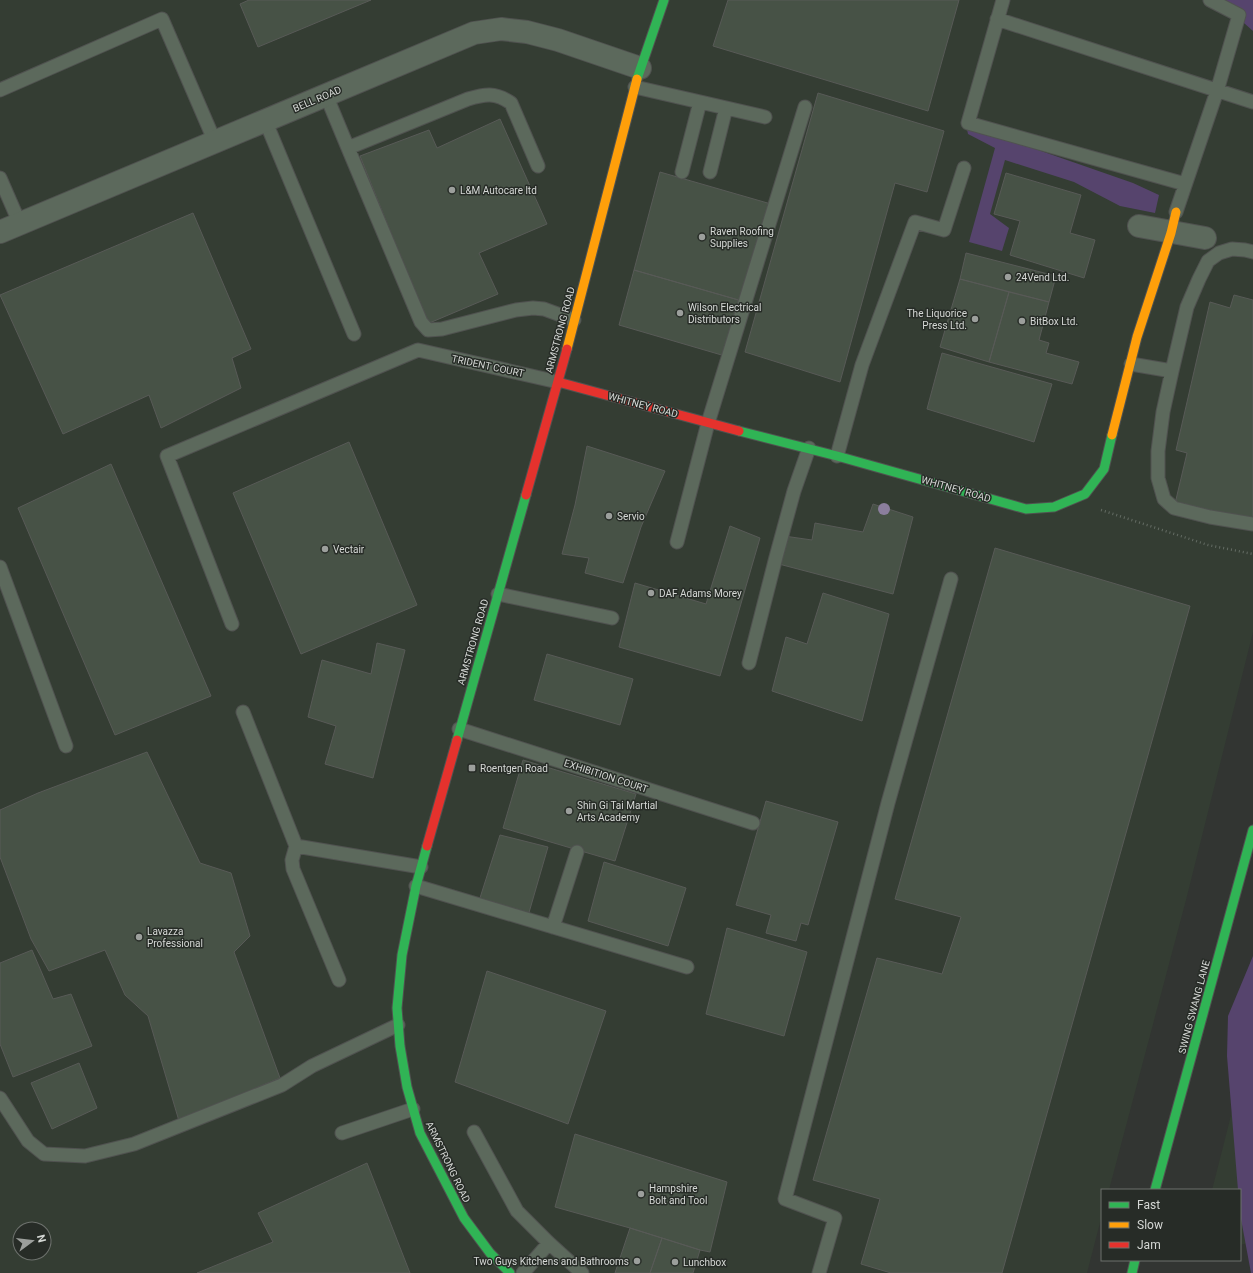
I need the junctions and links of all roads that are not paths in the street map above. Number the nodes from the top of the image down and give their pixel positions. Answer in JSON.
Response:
{"nodes":[{"id":1,"x":664,"y":0,"type":"edge"},
{"id":2,"x":1003,"y":0,"type":"edge"},
{"id":3,"x":1210,"y":0,"type":"edge"},
{"id":4,"x":997,"y":19,"type":"junction"},
{"id":5,"x":638,"y":78,"type":"junction"},
{"id":6,"x":0,"y":90,"type":"edge"},
{"id":7,"x":1217,"y":91,"type":"junction"},
{"id":8,"x":326,"y":95,"type":"junction"},
{"id":9,"x":700,"y":102,"type":"junction"},
{"id":10,"x":1253,"y":102,"type":"edge"},
{"id":11,"x":805,"y":107,"type":"dead end"},
{"id":12,"x":726,"y":108,"type":"junction"},
{"id":13,"x":765,"y":117,"type":"dead end"},
{"id":14,"x":265,"y":120,"type":"junction"},
{"id":15,"x":215,"y":142,"type":"junction"},
{"id":16,"x":348,"y":148,"type":"junction"},
{"id":17,"x":538,"y":166,"type":"dead end"},
{"id":18,"x":964,"y":168,"type":"dead end"},
{"id":19,"x":682,"y":172,"type":"dead end"},
{"id":20,"x":710,"y":172,"type":"dead end"},
{"id":21,"x":0,"y":178,"type":"edge"},
{"id":22,"x":1185,"y":184,"type":"junction"},
{"id":23,"x":1173,"y":222,"type":"junction"},
{"id":24,"x":20,"y":224,"type":"junction"},
{"id":25,"x":1139,"y":226,"type":"dead end"},
{"id":26,"x":0,"y":232,"type":"edge"},
{"id":27,"x":1205,"y":238,"type":"dead end"},
{"id":28,"x":1253,"y":252,"type":"edge"},
{"id":29,"x":574,"y":320,"type":"junction"},
{"id":30,"x":354,"y":334,"type":"dead end"},
{"id":31,"x":1131,"y":364,"type":"junction"},
{"id":32,"x":1172,"y":371,"type":"junction"},
{"id":33,"x":558,"y":382,"type":"junction"},
{"id":34,"x":708,"y":423,"type":"junction"},
{"id":35,"x":809,"y":448,"type":"junction"},
{"id":36,"x":837,"y":456,"type":"junction"},
{"id":37,"x":1253,"y":524,"type":"edge"},
{"id":38,"x":677,"y":542,"type":"dead end"},
{"id":39,"x":0,"y":567,"type":"edge"},
{"id":40,"x":951,"y":579,"type":"dead end"},
{"id":41,"x":498,"y":594,"type":"junction"},
{"id":42,"x":612,"y":618,"type":"dead end"},
{"id":43,"x":232,"y":624,"type":"dead end"},
{"id":44,"x":749,"y":663,"type":"dead end"},
{"id":45,"x":243,"y":712,"type":"dead end"},
{"id":46,"x":459,"y":729,"type":"junction"},
{"id":47,"x":66,"y":746,"type":"dead end"},
{"id":48,"x":753,"y":824,"type":"dead end"},
{"id":49,"x":1253,"y":830,"type":"edge"},
{"id":50,"x":296,"y":846,"type":"junction"},
{"id":51,"x":577,"y":852,"type":"dead end"},
{"id":52,"x":421,"y":867,"type":"junction"},
{"id":53,"x":416,"y":886,"type":"junction"},
{"id":54,"x":553,"y":927,"type":"junction"},
{"id":55,"x":687,"y":967,"type":"dead end"},
{"id":56,"x":339,"y":980,"type":"dead end"},
{"id":57,"x":398,"y":1025,"type":"junction"},
{"id":58,"x":0,"y":1098,"type":"edge"},
{"id":59,"x":413,"y":1109,"type":"junction"},
{"id":60,"x":474,"y":1132,"type":"dead end"},
{"id":61,"x":342,"y":1133,"type":"dead end"},
{"id":62,"x":1155,"y":1189,"type":"edge"},
{"id":63,"x":549,"y":1243,"type":"junction"},
{"id":64,"x":1135,"y":1261,"type":"edge"},
{"id":65,"x":510,"y":1273,"type":"edge"},
{"id":66,"x":524,"y":1273,"type":"edge"},
{"id":67,"x":582,"y":1273,"type":"edge"},
{"id":68,"x":819,"y":1273,"type":"edge"},
{"id":69,"x":1132,"y":1273,"type":"edge"}],
"edges":[{"from":1,"to":5,"type":"street","name":"ARMSTRONG ROAD"},
{"from":2,"to":4,"type":"lane"},
{"from":3,"to":7,"type":"lane"},
{"from":4,"to":7,"type":"lane"},
{"from":4,"to":22,"type":"lane"},
{"from":5,"to":8,"type":"street","name":"BELL ROAD"},
{"from":5,"to":9,"type":"lane"},
{"from":5,"to":29,"type":"street","name":"ARMSTRONG ROAD"},
{"from":6,"to":15,"type":"lane"},
{"from":7,"to":10,"type":"lane"},
{"from":7,"to":22,"type":"lane"},
{"from":8,"to":14,"type":"street","name":"BELL ROAD"},
{"from":8,"to":16,"type":"lane"},
{"from":9,"to":12,"type":"lane"},
{"from":9,"to":19,"type":"lane"},
{"from":11,"to":34,"type":"lane"},
{"from":12,"to":13,"type":"lane"},
{"from":12,"to":20,"type":"lane"},
{"from":14,"to":15,"type":"street","name":"BELL ROAD"},
{"from":14,"to":30,"type":"lane"},
{"from":15,"to":24,"type":"street","name":"BELL ROAD"},
{"from":16,"to":17,"type":"lane"},
{"from":16,"to":29,"type":"lane"},
{"from":18,"to":36,"type":"lane"},
{"from":21,"to":24,"type":"lane"},
{"from":22,"to":23,"type":"lane"},
{"from":23,"to":25,"type":"street"},
{"from":23,"to":27,"type":"street"},
{"from":23,"to":31,"type":"street","name":"WHITNEY ROAD"},
{"from":24,"to":26,"type":"street","name":"BELL ROAD"},
{"from":28,"to":32,"type":"lane"},
{"from":29,"to":33,"type":"street","name":"ARMSTRONG ROAD"},
{"from":31,"to":32,"type":"lane"},
{"from":31,"to":36,"type":"street","name":"WHITNEY ROAD"},
{"from":32,"to":37,"type":"lane"},
{"from":33,"to":34,"type":"street","name":"WHITNEY ROAD"},
{"from":33,"to":41,"type":"street","name":"ARMSTRONG ROAD"},
{"from":33,"to":43,"type":"lane","name":"TRIDENT COURT"},
{"from":34,"to":35,"type":"street","name":"WHITNEY ROAD"},
{"from":34,"to":38,"type":"lane"},
{"from":35,"to":36,"type":"street","name":"WHITNEY ROAD"},
{"from":35,"to":44,"type":"lane"},
{"from":39,"to":47,"type":"lane"},
{"from":40,"to":68,"type":"lane"},
{"from":41,"to":42,"type":"lane"},
{"from":41,"to":46,"type":"street","name":"ARMSTRONG ROAD"},
{"from":45,"to":50,"type":"lane"},
{"from":46,"to":48,"type":"lane","name":"EXHIBITION COURT"},
{"from":46,"to":52,"type":"street","name":"ARMSTRONG ROAD"},
{"from":49,"to":62,"type":"street","name":"SWING SWANG LANE"},
{"from":50,"to":52,"type":"lane"},
{"from":50,"to":56,"type":"lane"},
{"from":51,"to":54,"type":"lane"},
{"from":52,"to":53,"type":"street","name":"ARMSTRONG ROAD"},
{"from":53,"to":54,"type":"lane"},
{"from":53,"to":57,"type":"street","name":"ARMSTRONG ROAD"},
{"from":54,"to":55,"type":"lane"},
{"from":57,"to":58,"type":"lane"},
{"from":57,"to":59,"type":"street","name":"ARMSTRONG ROAD"},
{"from":59,"to":61,"type":"lane"},
{"from":59,"to":65,"type":"street","name":"ARMSTRONG ROAD"},
{"from":60,"to":63,"type":"lane"},
{"from":63,"to":66,"type":"lane"},
{"from":63,"to":67,"type":"lane"},
{"from":64,"to":69,"type":"street"}]}
